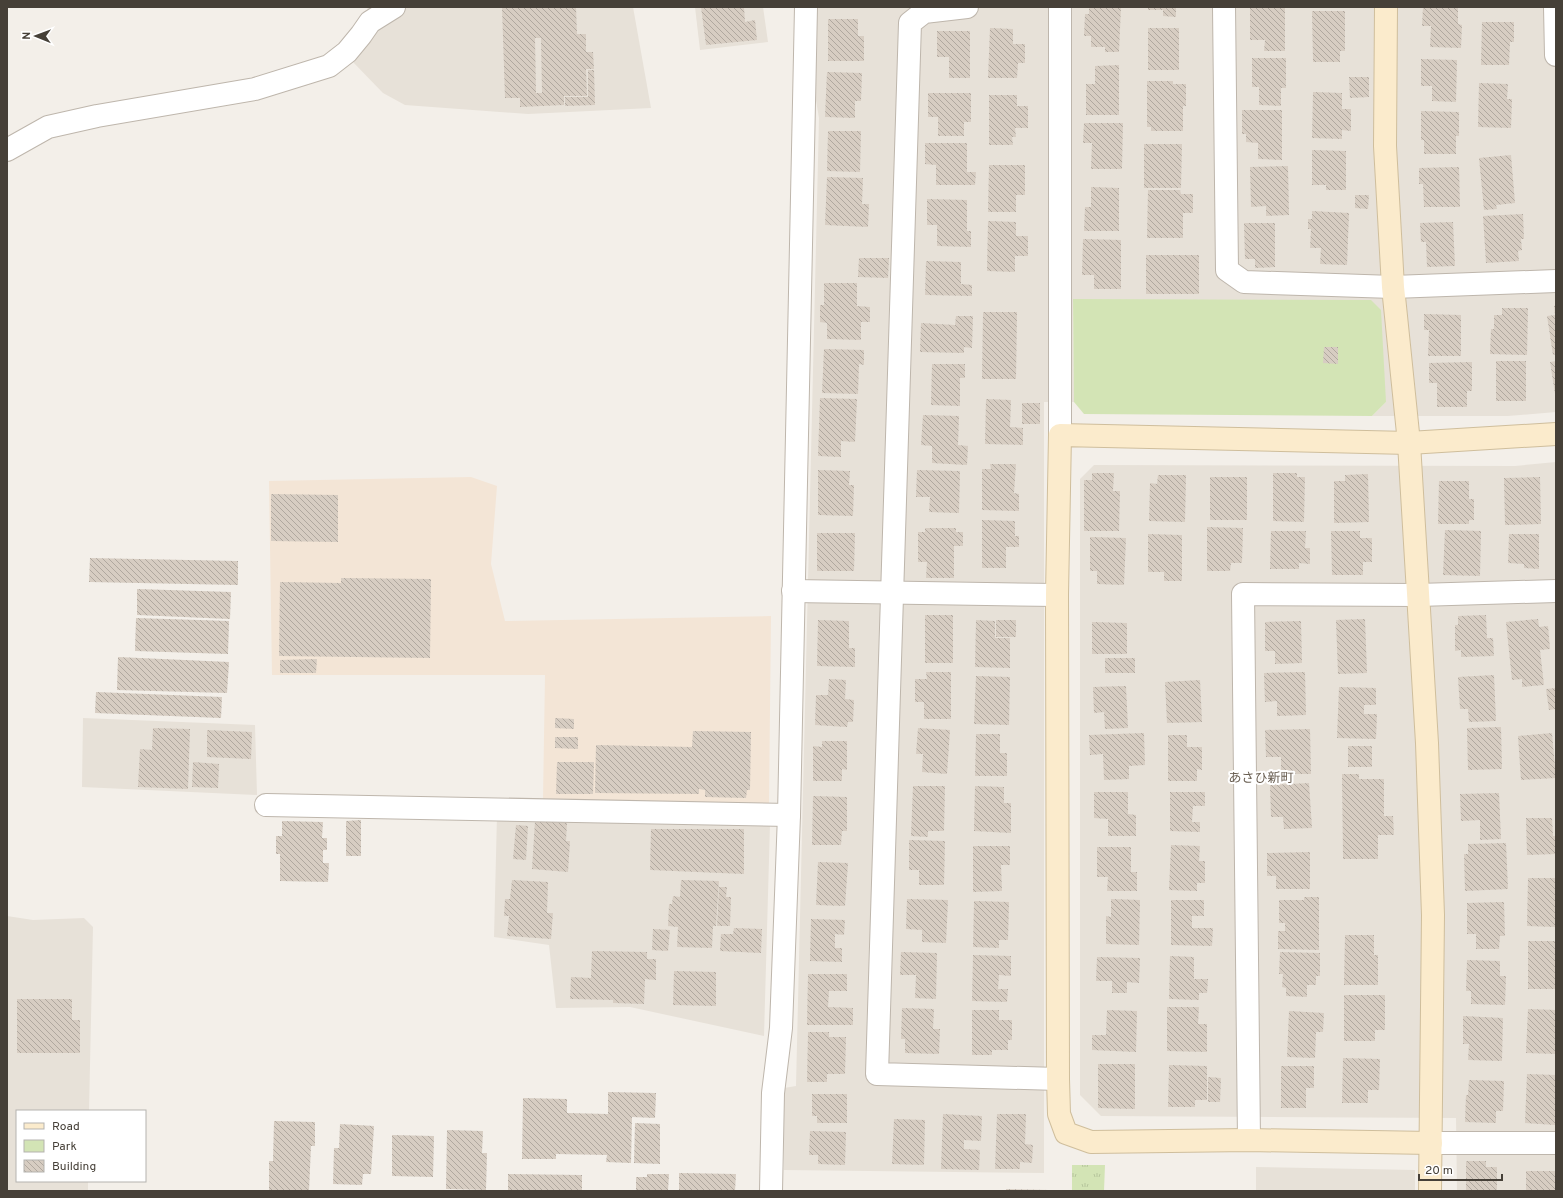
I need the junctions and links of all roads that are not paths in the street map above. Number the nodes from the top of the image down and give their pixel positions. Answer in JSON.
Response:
{"nodes":[{"id":1,"x":394,"y":7,"type":"edge"},
{"id":2,"x":806,"y":7,"type":"edge"},
{"id":3,"x":967,"y":7,"type":"edge"},
{"id":4,"x":1060,"y":7,"type":"edge"},
{"id":5,"x":1224,"y":7,"type":"edge"},
{"id":6,"x":1386,"y":7,"type":"edge"},
{"id":7,"x":1555,"y":7,"type":"edge"},
{"id":8,"x":1556,"y":55,"type":"edge"},
{"id":9,"x":7,"y":150,"type":"edge"},
{"id":10,"x":1556,"y":281,"type":"edge"},
{"id":11,"x":1394,"y":287,"type":"junction"},
{"id":12,"x":1556,"y":434,"type":"edge"},
{"id":13,"x":1060,"y":435,"type":"junction"},
{"id":14,"x":1409,"y":443,"type":"junction"},
{"id":15,"x":793,"y":591,"type":"junction"},
{"id":16,"x":1556,"y":591,"type":"edge"},
{"id":17,"x":892,"y":593,"type":"junction"},
{"id":18,"x":1057,"y":595,"type":"junction"},
{"id":19,"x":1418,"y":595,"type":"junction"},
{"id":20,"x":266,"y":805,"type":"dead end"},
{"id":21,"x":789,"y":815,"type":"junction"},
{"id":22,"x":1058,"y":1079,"type":"junction"},
{"id":23,"x":1249,"y":1140,"type":"junction"},
{"id":24,"x":1431,"y":1143,"type":"junction"},
{"id":25,"x":1556,"y":1143,"type":"edge"},
{"id":26,"x":771,"y":1191,"type":"edge"},
{"id":27,"x":1430,"y":1191,"type":"edge"}],
"edges":[{"from":1,"to":9,"type":"street"},
{"from":2,"to":15,"type":"street"},
{"from":3,"to":17,"type":"street"},
{"from":4,"to":13,"type":"street"},
{"from":5,"to":11,"type":"street"},
{"from":6,"to":11,"type":"street"},
{"from":7,"to":8,"type":"street"},
{"from":10,"to":11,"type":"street"},
{"from":11,"to":14,"type":"street"},
{"from":12,"to":14,"type":"street"},
{"from":13,"to":14,"type":"street"},
{"from":13,"to":18,"type":"street"},
{"from":14,"to":19,"type":"street"},
{"from":15,"to":17,"type":"street"},
{"from":15,"to":21,"type":"street"},
{"from":16,"to":19,"type":"street"},
{"from":17,"to":18,"type":"street"},
{"from":17,"to":22,"type":"street"},
{"from":18,"to":22,"type":"street"},
{"from":19,"to":23,"type":"street"},
{"from":19,"to":24,"type":"street"},
{"from":20,"to":21,"type":"street"},
{"from":21,"to":26,"type":"street"},
{"from":22,"to":23,"type":"street"},
{"from":23,"to":24,"type":"street"},
{"from":24,"to":25,"type":"street"},
{"from":24,"to":27,"type":"street"}]}
